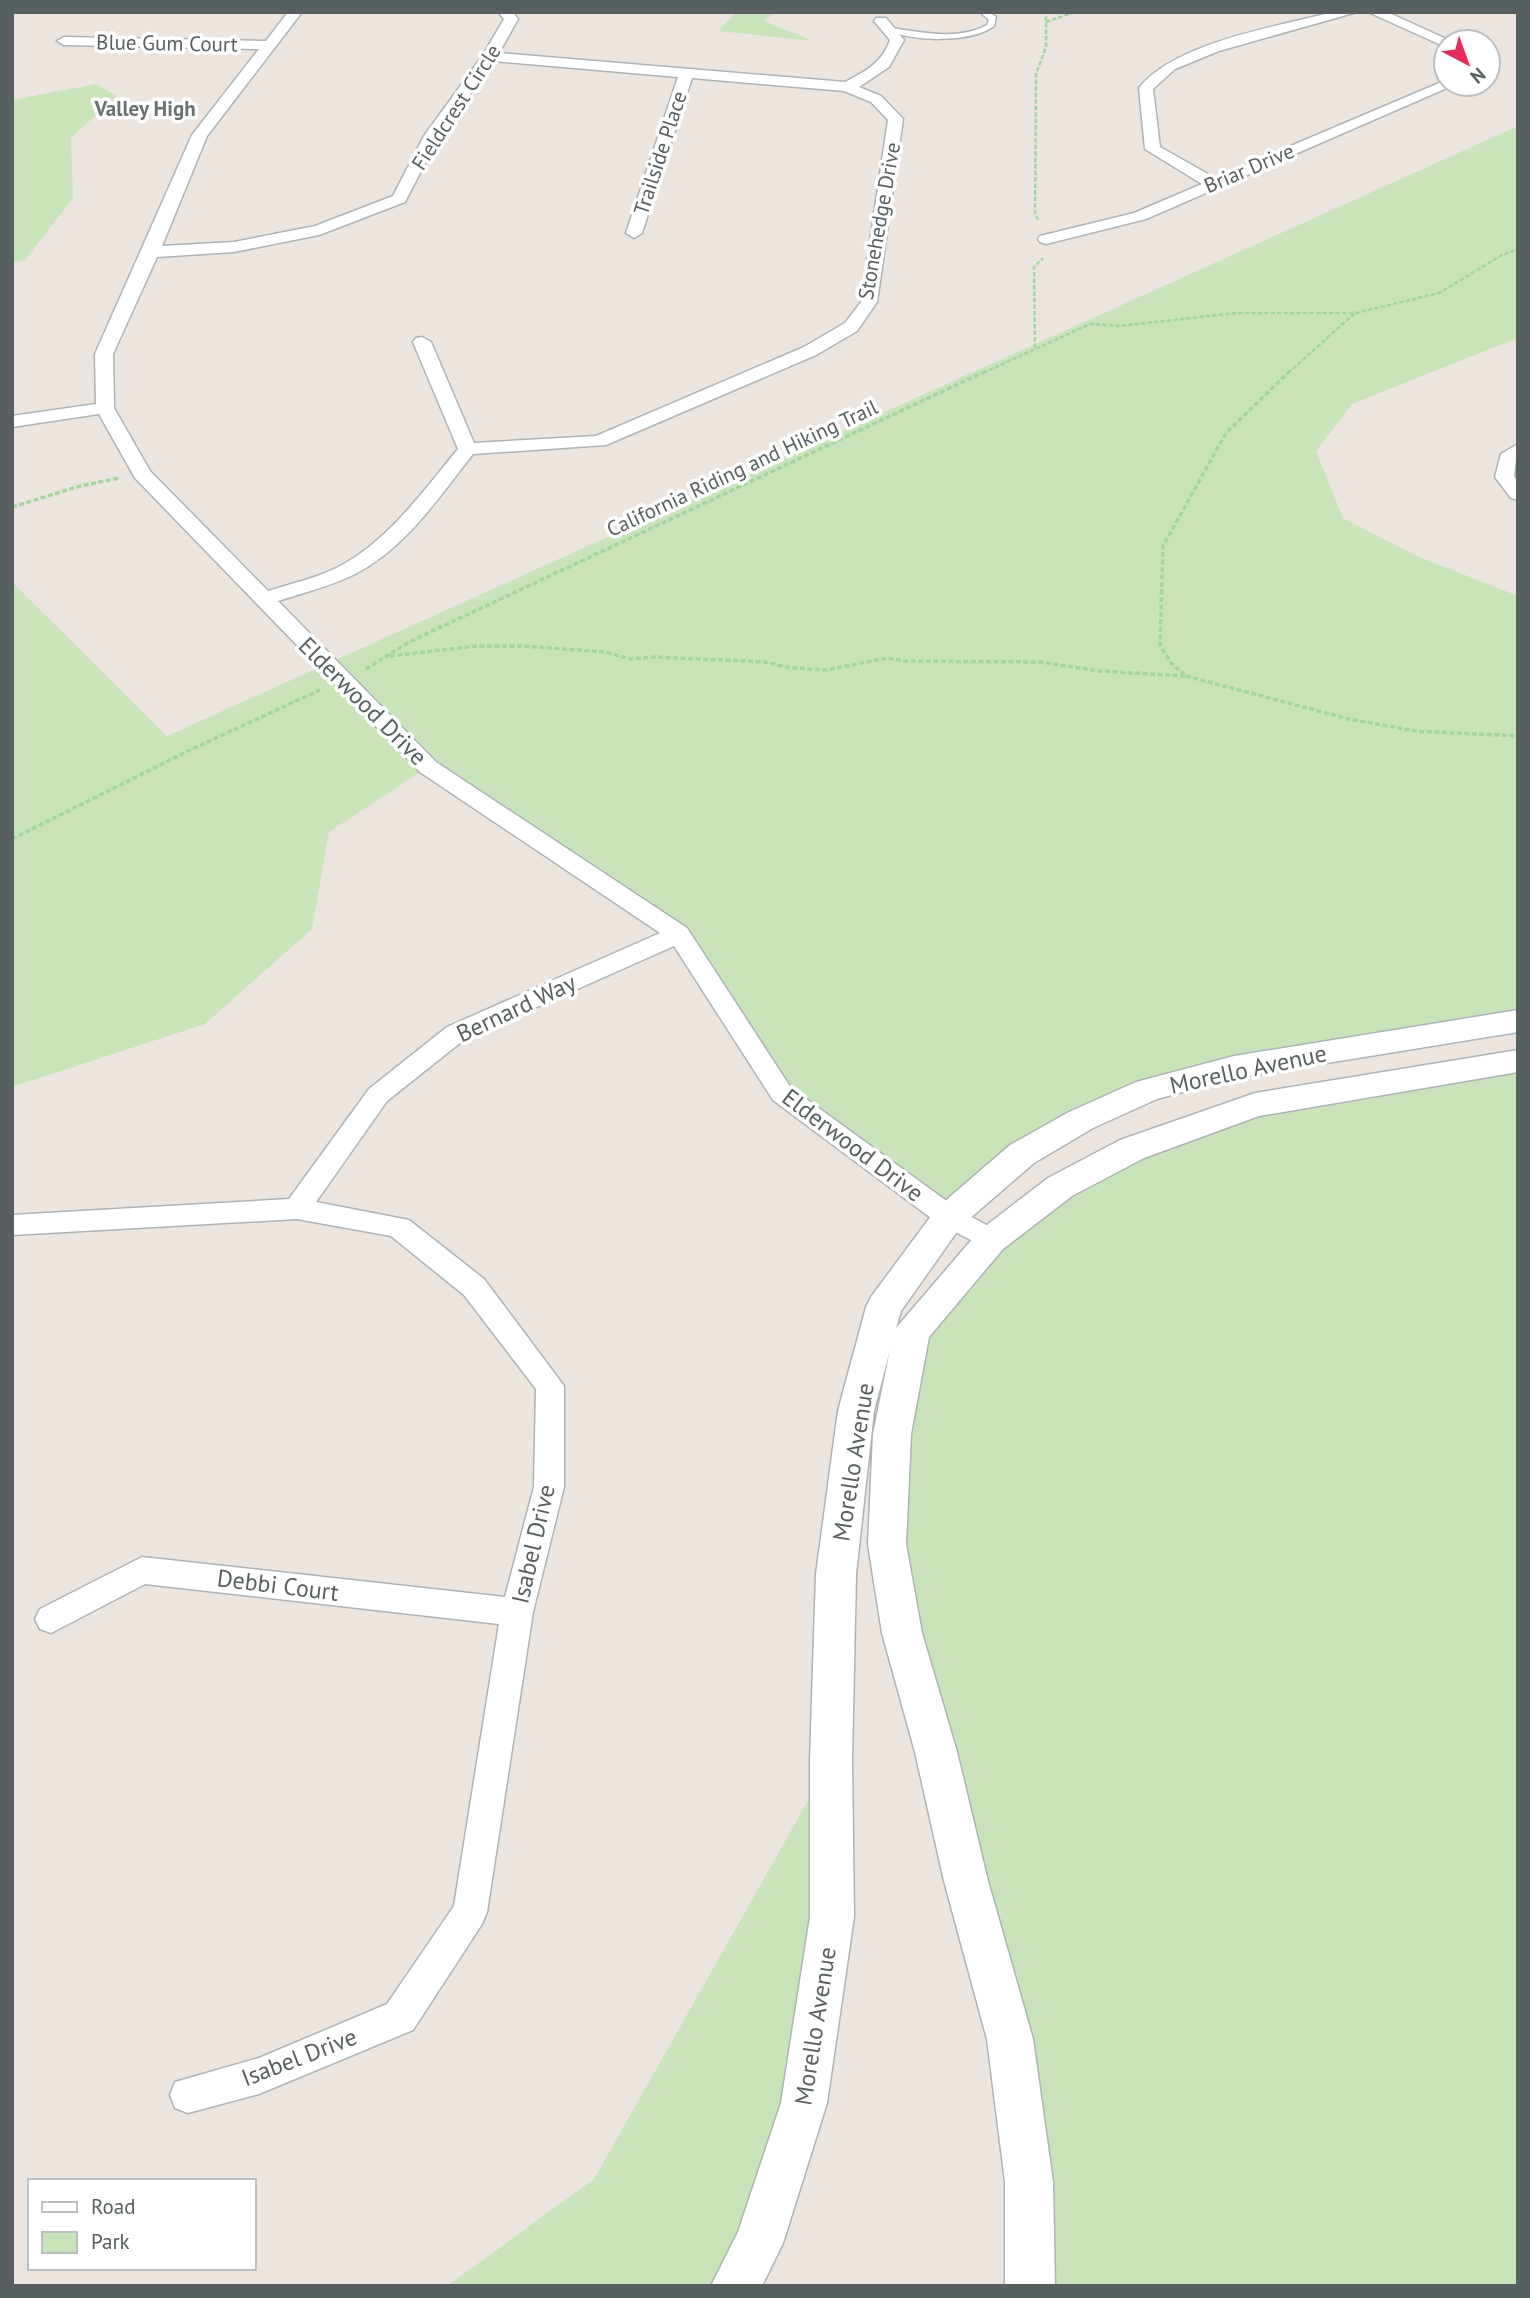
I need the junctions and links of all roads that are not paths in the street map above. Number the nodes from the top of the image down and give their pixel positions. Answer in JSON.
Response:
{"nodes":[{"id":1,"x":295,"y":12,"type":"edge"},
{"id":2,"x":505,"y":12,"type":"edge"},
{"id":3,"x":984,"y":12,"type":"edge"},
{"id":4,"x":1350,"y":12,"type":"edge"},
{"id":5,"x":1375,"y":12,"type":"edge"},
{"id":6,"x":886,"y":25,"type":"joint"},
{"id":7,"x":1432,"y":36,"type":"edge"},
{"id":8,"x":64,"y":41,"type":"dead end"},
{"id":9,"x":269,"y":45,"type":"junction"},
{"id":10,"x":490,"y":56,"type":"junction"},
{"id":11,"x":686,"y":73,"type":"junction"},
{"id":12,"x":847,"y":87,"type":"junction"},
{"id":13,"x":1432,"y":91,"type":"edge"},
{"id":14,"x":1212,"y":183,"type":"junction"},
{"id":15,"x":634,"y":233,"type":"dead end"},
{"id":16,"x":1046,"y":239,"type":"road end"},
{"id":17,"x":151,"y":252,"type":"junction"},
{"id":18,"x":422,"y":342,"type":"dead end"},
{"id":19,"x":105,"y":408,"type":"junction"},
{"id":20,"x":12,"y":422,"type":"edge"},
{"id":21,"x":467,"y":449,"type":"junction"},
{"id":22,"x":1518,"y":450,"type":"edge"},
{"id":23,"x":1518,"y":494,"type":"edge"},
{"id":24,"x":263,"y":600,"type":"junction"},
{"id":25,"x":679,"y":934,"type":"junction"},
{"id":26,"x":1518,"y":1021,"type":"edge"},
{"id":27,"x":1518,"y":1061,"type":"edge"},
{"id":28,"x":297,"y":1209,"type":"junction"},
{"id":29,"x":949,"y":1217,"type":"junction"},
{"id":30,"x":12,"y":1225,"type":"edge"},
{"id":31,"x":991,"y":1240,"type":"junction"},
{"id":32,"x":517,"y":1612,"type":"junction"},
{"id":33,"x":51,"y":1619,"type":"dead end"},
{"id":34,"x":187,"y":2095,"type":"dead end"},
{"id":35,"x":734,"y":2286,"type":"edge"},
{"id":36,"x":1030,"y":2286,"type":"edge"}],
"edges":[{"from":1,"to":9,"type":"street","name":"Elderwood Drive"},
{"from":2,"to":10,"type":"street","name":"Fieldcrest Circle"},
{"from":3,"to":6,"type":"lane"},
{"from":4,"to":14,"type":"street"},
{"from":5,"to":7,"type":"street"},
{"from":6,"to":12,"type":"street"},
{"from":8,"to":9,"type":"street","name":"Blue Gum Court"},
{"from":9,"to":17,"type":"street","name":"Elderwood Drive"},
{"from":10,"to":11,"type":"street","name":"Stonehedge Drive"},
{"from":10,"to":17,"type":"street","name":"Fieldcrest Circle"},
{"from":11,"to":12,"type":"street","name":"Stonehedge Drive"},
{"from":11,"to":15,"type":"street","name":"Trailside Place"},
{"from":12,"to":21,"type":"street","name":"Stonehedge Drive"},
{"from":13,"to":14,"type":"street","name":"Briar Drive"},
{"from":14,"to":16,"type":"street","name":"Briar Drive"},
{"from":17,"to":19,"type":"street","name":"Elderwood Drive"},
{"from":18,"to":21,"type":"street"},
{"from":19,"to":20,"type":"street"},
{"from":19,"to":24,"type":"street","name":"Elderwood Drive"},
{"from":21,"to":24,"type":"street"},
{"from":22,"to":23,"type":"street"},
{"from":24,"to":25,"type":"street","name":"Elderwood Drive"},
{"from":25,"to":28,"type":"street","name":"Bernard Way"},
{"from":25,"to":29,"type":"street","name":"Elderwood Drive"},
{"from":26,"to":29,"type":"street","name":"Morello Avenue"},
{"from":27,"to":31,"type":"street","name":"Morello Avenue"},
{"from":28,"to":30,"type":"street","name":"Isabel Drive"},
{"from":28,"to":32,"type":"street","name":"Isabel Drive"},
{"from":29,"to":31,"type":"street","name":"Elderwood Drive"},
{"from":29,"to":35,"type":"street","name":"Morello Avenue"},
{"from":31,"to":36,"type":"street","name":"Morello Avenue"},
{"from":32,"to":33,"type":"street","name":"Debbi Court"},
{"from":32,"to":34,"type":"street","name":"Isabel Drive"}]}
